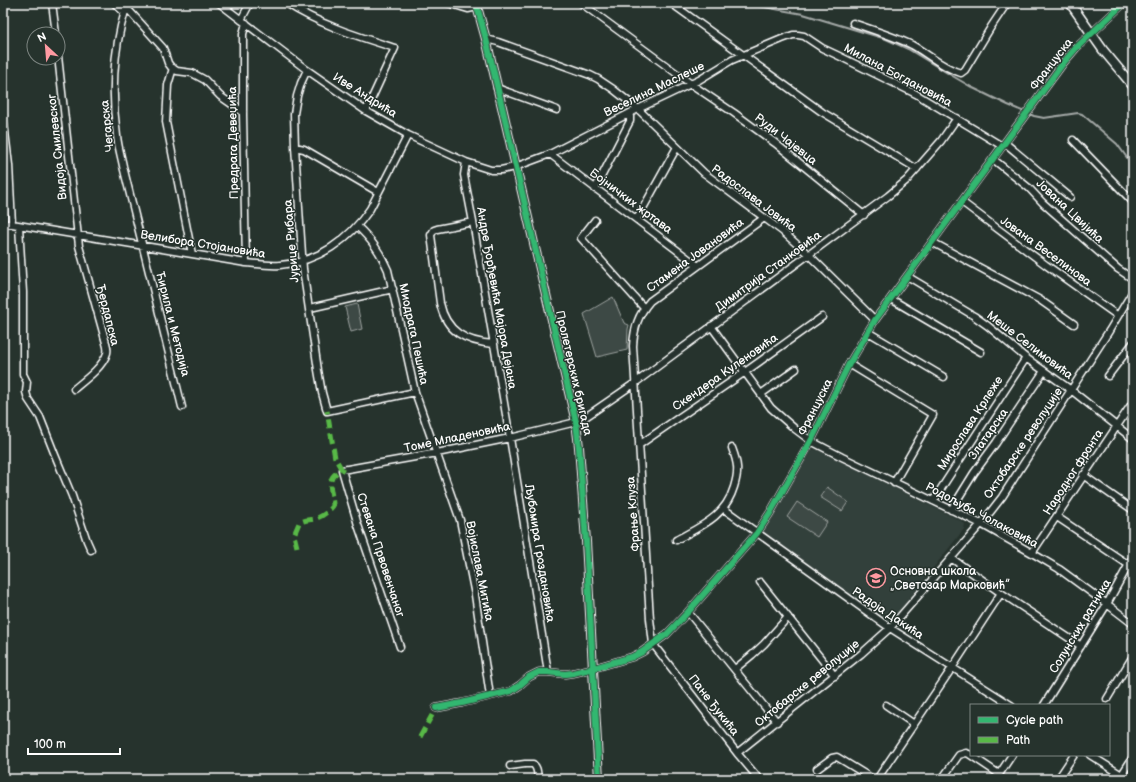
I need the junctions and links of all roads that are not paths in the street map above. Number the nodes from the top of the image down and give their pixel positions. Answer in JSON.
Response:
{"nodes":[{"id":1,"x":52,"y":3,"type":"edge"},
{"id":2,"x":114,"y":3,"type":"edge"},
{"id":3,"x":219,"y":3,"type":"edge"},
{"id":4,"x":250,"y":3,"type":"edge"},
{"id":5,"x":286,"y":3,"type":"edge"},
{"id":6,"x":448,"y":3,"type":"edge"},
{"id":7,"x":581,"y":3,"type":"edge"},
{"id":8,"x":671,"y":3,"type":"edge"},
{"id":9,"x":1007,"y":3,"type":"edge"},
{"id":10,"x":1070,"y":3,"type":"edge"},
{"id":11,"x":1124,"y":3,"type":"edge"},
{"id":12,"x":477,"y":5,"type":"edge"},
{"id":13,"x":126,"y":7,"type":"edge"},
{"id":14,"x":243,"y":21,"type":"junction"},
{"id":15,"x":853,"y":23,"type":"dead end"},
{"id":16,"x":55,"y":26,"type":"edge"},
{"id":17,"x":1091,"y":34,"type":"junction"},
{"id":18,"x":804,"y":36,"type":"joint"},
{"id":19,"x":486,"y":39,"type":"junction"},
{"id":20,"x":744,"y":56,"type":"junction"},
{"id":21,"x":59,"y":66,"type":"edge"},
{"id":22,"x":172,"y":68,"type":"junction"},
{"id":23,"x":307,"y":70,"type":"junction"},
{"id":24,"x":691,"y":84,"type":"junction"},
{"id":25,"x":1133,"y":86,"type":"edge"},
{"id":26,"x":497,"y":88,"type":"junction"},
{"id":27,"x":638,"y":109,"type":"junction"},
{"id":28,"x":557,"y":110,"type":"dead end"},
{"id":29,"x":366,"y":111,"type":"junction"},
{"id":30,"x":243,"y":112,"type":"junction"},
{"id":31,"x":630,"y":113,"type":"junction"},
{"id":32,"x":3,"y":115,"type":"edge"},
{"id":33,"x":957,"y":118,"type":"junction"},
{"id":34,"x":408,"y":135,"type":"junction"},
{"id":35,"x":1073,"y":140,"type":"dead end"},
{"id":36,"x":1004,"y":145,"type":"junction"},
{"id":37,"x":295,"y":147,"type":"junction"},
{"id":38,"x":677,"y":147,"type":"junction"},
{"id":39,"x":550,"y":154,"type":"junction"},
{"id":40,"x":993,"y":159,"type":"junction"},
{"id":41,"x":466,"y":162,"type":"junction"},
{"id":42,"x":6,"y":164,"type":"edge"},
{"id":43,"x":515,"y":167,"type":"junction"},
{"id":44,"x":917,"y":169,"type":"junction"},
{"id":45,"x":595,"y":189,"type":"junction"},
{"id":46,"x":378,"y":192,"type":"junction"},
{"id":47,"x":1070,"y":197,"type":"dead end"},
{"id":48,"x":962,"y":202,"type":"junction"},
{"id":49,"x":1133,"y":202,"type":"edge"},
{"id":50,"x":864,"y":215,"type":"junction"},
{"id":51,"x":764,"y":218,"type":"junction"},
{"id":52,"x":595,"y":220,"type":"dead end"},
{"id":53,"x":637,"y":220,"type":"junction"},
{"id":54,"x":473,"y":222,"type":"junction"},
{"id":55,"x":3,"y":224,"type":"edge"},
{"id":56,"x":12,"y":224,"type":"junction"},
{"id":57,"x":19,"y":226,"type":"junction"},
{"id":58,"x":357,"y":226,"type":"junction"},
{"id":59,"x":78,"y":235,"type":"junction"},
{"id":60,"x":932,"y":242,"type":"junction"},
{"id":61,"x":143,"y":246,"type":"junction"},
{"id":62,"x":192,"y":254,"type":"junction"},
{"id":63,"x":809,"y":255,"type":"junction"},
{"id":64,"x":302,"y":261,"type":"junction"},
{"id":65,"x":246,"y":263,"type":"junction"},
{"id":66,"x":698,"y":266,"type":"junction"},
{"id":67,"x":907,"y":276,"type":"junction"},
{"id":68,"x":1133,"y":279,"type":"edge"},
{"id":69,"x":393,"y":289,"type":"junction"},
{"id":70,"x":1133,"y":291,"type":"edge"},
{"id":71,"x":890,"y":299,"type":"junction"},
{"id":72,"x":310,"y":308,"type":"junction"},
{"id":73,"x":644,"y":308,"type":"junction"},
{"id":74,"x":1118,"y":316,"type":"junction"},
{"id":75,"x":822,"y":317,"type":"dead end"},
{"id":76,"x":875,"y":320,"type":"junction"},
{"id":77,"x":1074,"y":324,"type":"dead end"},
{"id":78,"x":711,"y":326,"type":"junction"},
{"id":79,"x":868,"y":332,"type":"junction"},
{"id":80,"x":1133,"y":343,"type":"edge"},
{"id":81,"x":494,"y":344,"type":"junction"},
{"id":82,"x":981,"y":352,"type":"dead end"},
{"id":83,"x":1026,"y":358,"type":"junction"},
{"id":84,"x":849,"y":364,"type":"junction"},
{"id":85,"x":796,"y":369,"type":"dead end"},
{"id":86,"x":745,"y":372,"type":"junction"},
{"id":87,"x":1044,"y":372,"type":"junction"},
{"id":88,"x":1108,"y":376,"type":"dead end"},
{"id":89,"x":944,"y":377,"type":"dead end"},
{"id":90,"x":635,"y":383,"type":"junction"},
{"id":91,"x":74,"y":389,"type":"dead end"},
{"id":92,"x":1071,"y":390,"type":"junction"},
{"id":93,"x":415,"y":392,"type":"junction"},
{"id":94,"x":761,"y":394,"type":"junction"},
{"id":95,"x":1133,"y":402,"type":"edge"},
{"id":96,"x":182,"y":407,"type":"dead end"},
{"id":97,"x":576,"y":422,"type":"junction"},
{"id":98,"x":1116,"y":427,"type":"junction"},
{"id":99,"x":510,"y":438,"type":"junction"},
{"id":100,"x":1133,"y":439,"type":"edge"},
{"id":101,"x":811,"y":441,"type":"junction"},
{"id":102,"x":639,"y":445,"type":"junction"},
{"id":103,"x":732,"y":448,"type":"dead end"},
{"id":104,"x":436,"y":453,"type":"junction"},
{"id":105,"x":342,"y":470,"type":"joint"},
{"id":106,"x":1084,"y":476,"type":"junction"},
{"id":107,"x":894,"y":483,"type":"junction"},
{"id":108,"x":933,"y":501,"type":"junction"},
{"id":109,"x":724,"y":509,"type":"junction"},
{"id":110,"x":951,"y":510,"type":"junction"},
{"id":111,"x":1133,"y":510,"type":"edge"},
{"id":112,"x":1057,"y":517,"type":"junction"},
{"id":113,"x":981,"y":524,"type":"junction"},
{"id":114,"x":757,"y":533,"type":"junction"},
{"id":115,"x":676,"y":540,"type":"dead end"},
{"id":116,"x":91,"y":550,"type":"dead end"},
{"id":117,"x":1032,"y":553,"type":"junction"},
{"id":118,"x":1133,"y":557,"type":"edge"},
{"id":119,"x":951,"y":558,"type":"junction"},
{"id":120,"x":1129,"y":564,"type":"junction"},
{"id":121,"x":760,"y":582,"type":"dead end"},
{"id":122,"x":1001,"y":593,"type":"junction"},
{"id":123,"x":1107,"y":604,"type":"junction"},
{"id":124,"x":688,"y":612,"type":"junction"},
{"id":125,"x":788,"y":617,"type":"junction"},
{"id":126,"x":1133,"y":624,"type":"edge"},
{"id":127,"x":890,"y":628,"type":"junction"},
{"id":128,"x":654,"y":644,"type":"junction"},
{"id":129,"x":1081,"y":646,"type":"junction"},
{"id":130,"x":400,"y":647,"type":"dead end"},
{"id":131,"x":1133,"y":656,"type":"edge"},
{"id":132,"x":594,"y":668,"type":"junction"},
{"id":133,"x":952,"y":668,"type":"junction"},
{"id":134,"x":734,"y":669,"type":"junction"},
{"id":135,"x":548,"y":672,"type":"junction"},
{"id":136,"x":835,"y":676,"type":"junction"},
{"id":137,"x":490,"y":696,"type":"junction"},
{"id":138,"x":1107,"y":699,"type":"dead end"},
{"id":139,"x":1009,"y":704,"type":"edge"},
{"id":140,"x":1045,"y":704,"type":"edge"},
{"id":141,"x":886,"y":705,"type":"dead end"},
{"id":142,"x":436,"y":708,"type":"dead end"},
{"id":143,"x":777,"y":722,"type":"junction"},
{"id":144,"x":914,"y":724,"type":"junction"},
{"id":145,"x":737,"y":752,"type":"junction"},
{"id":146,"x":970,"y":755,"type":"edge"},
{"id":147,"x":972,"y":756,"type":"edge"},
{"id":148,"x":1011,"y":756,"type":"edge"},
{"id":149,"x":1073,"y":756,"type":"edge"},
{"id":150,"x":1091,"y":756,"type":"edge"},
{"id":151,"x":1133,"y":757,"type":"edge"},
{"id":152,"x":510,"y":766,"type":"dead end"},
{"id":153,"x":817,"y":769,"type":"dead end"},
{"id":154,"x":998,"y":776,"type":"edge"},
{"id":155,"x":1120,"y":777,"type":"edge"},
{"id":156,"x":538,"y":779,"type":"edge"},
{"id":157,"x":599,"y":779,"type":"edge"},
{"id":158,"x":759,"y":779,"type":"edge"},
{"id":159,"x":873,"y":779,"type":"edge"},
{"id":160,"x":876,"y":779,"type":"edge"},
{"id":161,"x":942,"y":779,"type":"edge"},
{"id":162,"x":1058,"y":779,"type":"edge"},
{"id":163,"x":1128,"y":779,"type":"edge"}],
"edges":[{"from":1,"to":16,"type":"street"},
{"from":2,"to":13,"type":"street"},
{"from":3,"to":14,"type":"street","name":"Иве Андрића"},
{"from":4,"to":14,"type":"street","name":"Предрага Девеџића"},
{"from":5,"to":29,"type":"street"},
{"from":6,"to":12,"type":"street"},
{"from":7,"to":24,"type":"street","name":"Руди Чајевца"},
{"from":8,"to":20,"type":"street"},
{"from":9,"to":15,"type":"street"},
{"from":10,"to":17,"type":"main road"},
{"from":11,"to":17,"type":"street","name":"Француска"},
{"from":12,"to":19,"type":"street","name":"Пролетерских бригада"},
{"from":13,"to":22,"type":"street"},
{"from":13,"to":61,"type":"street","name":"Чегарска"},
{"from":14,"to":23,"type":"street","name":"Иве Андрића"},
{"from":14,"to":30,"type":"street","name":"Предрага Девеџића"},
{"from":17,"to":25,"type":"main road"},
{"from":17,"to":36,"type":"street","name":"Француска"},
{"from":18,"to":20,"type":"street","name":"Веселина Маслеше"},
{"from":18,"to":33,"type":"street","name":"Милана Богдановића"},
{"from":19,"to":26,"type":"street","name":"Пролетерских бригада"},
{"from":19,"to":27,"type":"street","name":"Радослава Јовића"},
{"from":20,"to":24,"type":"street","name":"Веселина Маслеше"},
{"from":20,"to":44,"type":"street"},
{"from":21,"to":59,"type":"street","name":"Видоја Смилевског"},
{"from":22,"to":30,"type":"street"},
{"from":22,"to":62,"type":"street"},
{"from":23,"to":29,"type":"street","name":"Иве Андрића"},
{"from":23,"to":37,"type":"street","name":"Јурице Рибара"},
{"from":24,"to":27,"type":"street","name":"Веселина Маслеше"},
{"from":24,"to":50,"type":"street","name":"Руди Чајевца"},
{"from":26,"to":28,"type":"street"},
{"from":26,"to":43,"type":"street","name":"Пролетерских бригада"},
{"from":27,"to":31,"type":"street","name":"Веселина Маслеше"},
{"from":27,"to":38,"type":"street","name":"Радослава Јовића"},
{"from":29,"to":34,"type":"street","name":"Иве Андрића"},
{"from":30,"to":65,"type":"street","name":"Предрага Девеџића"},
{"from":31,"to":39,"type":"street","name":"Веселина Маслеше"},
{"from":31,"to":45,"type":"street"},
{"from":32,"to":42,"type":"street"},
{"from":33,"to":36,"type":"street","name":"Милана Богдановића"},
{"from":33,"to":44,"type":"street","name":"Димитрија Станковића"},
{"from":34,"to":41,"type":"street","name":"Иве Андрића"},
{"from":34,"to":46,"type":"street","name":"Велибора Стојановића"},
{"from":35,"to":49,"type":"street"},
{"from":36,"to":40,"type":"street","name":"Француска"},
{"from":36,"to":47,"type":"street","name":"Јована Цвијића"},
{"from":37,"to":46,"type":"street"},
{"from":37,"to":64,"type":"street","name":"Јурице Рибара"},
{"from":38,"to":51,"type":"street","name":"Радослава Јовића"},
{"from":38,"to":53,"type":"street"},
{"from":39,"to":43,"type":"street","name":"Веселина Маслеше"},
{"from":39,"to":45,"type":"street","name":"Бојничких жртава"},
{"from":40,"to":48,"type":"street","name":"Француска"},
{"from":40,"to":68,"type":"street","name":"Јована Цвијића"},
{"from":41,"to":43,"type":"street","name":"Иве Андрића"},
{"from":41,"to":54,"type":"street","name":"Андре Ђорђевића Мајора Дејана"},
{"from":42,"to":56,"type":"street"},
{"from":43,"to":97,"type":"street","name":"Пролетерских бригада"},
{"from":44,"to":50,"type":"street","name":"Димитрија Станковића"},
{"from":45,"to":53,"type":"street","name":"Бојничких жртава"},
{"from":46,"to":58,"type":"street","name":"Велибора Стојановића"},
{"from":48,"to":60,"type":"street","name":"Француска"},
{"from":48,"to":74,"type":"street","name":"Јована Веселинова"},
{"from":50,"to":63,"type":"street","name":"Димитрија Станковића"},
{"from":51,"to":63,"type":"street","name":"Радослава Јовића"},
{"from":51,"to":66,"type":"street","name":"Стамена Јовановића"},
{"from":52,"to":73,"type":"street"},
{"from":53,"to":66,"type":"street","name":"Бојничких жртава"},
{"from":54,"to":81,"type":"street","name":"Андре Ђорђевића Мајора Дејана"},
{"from":54,"to":81,"type":"street"},
{"from":55,"to":56,"type":"street","name":"Велибора Стојановића"},
{"from":56,"to":57,"type":"street","name":"Велибора Стојановића"},
{"from":57,"to":59,"type":"street","name":"Велибора Стојановића"},
{"from":57,"to":116,"type":"street"},
{"from":58,"to":64,"type":"street","name":"Велибора Стојановића"},
{"from":58,"to":69,"type":"street","name":"Миодрага Пешића"},
{"from":59,"to":61,"type":"street","name":"Велибора Стојановића"},
{"from":59,"to":91,"type":"street","name":"Ђердапска"},
{"from":60,"to":67,"type":"street","name":"Француска"},
{"from":60,"to":77,"type":"street"},
{"from":61,"to":62,"type":"street","name":"Велибора Стојановића"},
{"from":61,"to":96,"type":"street","name":"Ћирила и Методија"},
{"from":62,"to":65,"type":"street","name":"Велибора Стојановића"},
{"from":63,"to":76,"type":"street","name":"Радослава Јовића"},
{"from":63,"to":78,"type":"street","name":"Димитрија Станковића"},
{"from":64,"to":65,"type":"street","name":"Велибора Стојановића"},
{"from":64,"to":72,"type":"street","name":"Јурице Рибара"},
{"from":66,"to":73,"type":"street","name":"Стамена Јовановића"},
{"from":67,"to":71,"type":"street","name":"Француска"},
{"from":67,"to":83,"type":"street","name":"Меше Селимовића"},
{"from":69,"to":72,"type":"street"},
{"from":69,"to":93,"type":"street","name":"Миодрага Пешића"},
{"from":70,"to":74,"type":"street","name":"Октобарске револуције"},
{"from":71,"to":76,"type":"street","name":"Француска"},
{"from":71,"to":82,"type":"street"},
{"from":72,"to":93,"type":"street","name":"Јурице Рибара"},
{"from":73,"to":90,"type":"street","name":"Стамена Јовановића"},
{"from":74,"to":92,"type":"street","name":"Октобарске револуције"},
{"from":75,"to":86,"type":"street","name":"Скендера Куленовића"},
{"from":76,"to":79,"type":"street","name":"Француска"},
{"from":78,"to":86,"type":"street","name":"Родољуба Чолаковића"},
{"from":78,"to":90,"type":"street","name":"Димитрија Станковића"},
{"from":79,"to":84,"type":"street","name":"Француска"},
{"from":79,"to":89,"type":"street"},
{"from":80,"to":88,"type":"street"},
{"from":81,"to":99,"type":"street","name":"Андре Ђорђевића Мајора Дејана"},
{"from":83,"to":87,"type":"street","name":"Меше Селимовића"},
{"from":83,"to":108,"type":"street","name":"Мирослава Крлеже"},
{"from":84,"to":101,"type":"street","name":"Француска"},
{"from":84,"to":107,"type":"street"},
{"from":85,"to":94,"type":"street"},
{"from":86,"to":94,"type":"street","name":"Родољуба Чолаковића"},
{"from":86,"to":102,"type":"street","name":"Скендера Куленовића"},
{"from":87,"to":92,"type":"street","name":"Меше Селимовића"},
{"from":87,"to":110,"type":"street","name":"Златарска"},
{"from":90,"to":97,"type":"street","name":"Димитрија Станковића"},
{"from":90,"to":102,"type":"street","name":"Фрање Клуза"},
{"from":92,"to":98,"type":"street","name":"Меше Селимовића"},
{"from":92,"to":113,"type":"street","name":"Октобарске револуције"},
{"from":93,"to":104,"type":"street","name":"Миодрага Пешића"},
{"from":94,"to":101,"type":"street","name":"Родољуба Чолаковића"},
{"from":95,"to":98,"type":"street","name":"Народног фронта"},
{"from":97,"to":99,"type":"street","name":"Томе Младеновића"},
{"from":97,"to":132,"type":"street","name":"Пролетерских бригада"},
{"from":98,"to":100,"type":"street","name":"Меше Селимовића"},
{"from":98,"to":106,"type":"street","name":"Народног фронта"},
{"from":99,"to":104,"type":"street","name":"Томе Младеновића"},
{"from":99,"to":135,"type":"street","name":"Љубомира Гроздановића"},
{"from":101,"to":107,"type":"street","name":"Родољуба Чолаковића"},
{"from":101,"to":114,"type":"street","name":"Француска"},
{"from":102,"to":128,"type":"street","name":"Фрање Клуза"},
{"from":103,"to":109,"type":"street"},
{"from":104,"to":105,"type":"street","name":"Томе Младеновића"},
{"from":104,"to":137,"type":"street","name":"Војислава Митића"},
{"from":105,"to":130,"type":"street","name":"Стевана Првовенчаног"},
{"from":106,"to":111,"type":"street"},
{"from":106,"to":112,"type":"street","name":"Народног фронта"},
{"from":107,"to":108,"type":"street","name":"Родољуба Чолаковића"},
{"from":108,"to":110,"type":"street","name":"Родољуба Чолаковића"},
{"from":109,"to":114,"type":"street","name":"Радоја Дакића"},
{"from":109,"to":115,"type":"street"},
{"from":110,"to":113,"type":"street","name":"Родољуба Чолаковића"},
{"from":112,"to":117,"type":"street","name":"Народног фронта"},
{"from":112,"to":120,"type":"street"},
{"from":113,"to":117,"type":"street","name":"Родољуба Чолаковића"},
{"from":113,"to":119,"type":"street","name":"Октобарске револуције"},
{"from":114,"to":124,"type":"street","name":"Француска"},
{"from":114,"to":127,"type":"street","name":"Радоја Дакића"},
{"from":117,"to":123,"type":"street","name":"Родољуба Чолаковића"},
{"from":118,"to":120,"type":"street","name":"Солунских ратника"},
{"from":119,"to":122,"type":"street"},
{"from":119,"to":127,"type":"street","name":"Октобарске револуције"},
{"from":120,"to":123,"type":"street","name":"Солунских ратника"},
{"from":121,"to":125,"type":"street"},
{"from":122,"to":129,"type":"street"},
{"from":122,"to":133,"type":"street"},
{"from":123,"to":126,"type":"street","name":"Родољуба Чолаковића"},
{"from":123,"to":129,"type":"street","name":"Солунских ратника"},
{"from":124,"to":128,"type":"street","name":"Француска"},
{"from":124,"to":134,"type":"street"},
{"from":125,"to":134,"type":"street"},
{"from":125,"to":136,"type":"street"},
{"from":127,"to":133,"type":"street","name":"Радоја Дакића"},
{"from":127,"to":136,"type":"street","name":"Октобарске револуције"},
{"from":128,"to":132,"type":"street","name":"Француска"},
{"from":128,"to":145,"type":"street","name":"Пане Ђукића"},
{"from":129,"to":140,"type":"street","name":"Солунских ратника"},
{"from":131,"to":138,"type":"street"},
{"from":132,"to":135,"type":"street","name":"Француска"},
{"from":132,"to":157,"type":"street","name":"Пролетерских бригада"},
{"from":133,"to":139,"type":"street","name":"Радоја Дакића"},
{"from":133,"to":144,"type":"street"},
{"from":134,"to":143,"type":"street"},
{"from":135,"to":137,"type":"street"},
{"from":136,"to":143,"type":"street","name":"Октобарске револуције"},
{"from":137,"to":142,"type":"street"},
{"from":141,"to":144,"type":"street"},
{"from":143,"to":145,"type":"street","name":"Октобарске револуције"},
{"from":144,"to":160,"type":"street"},
{"from":145,"to":158,"type":"street","name":"Пане Ђукића"},
{"from":146,"to":161,"type":"street"},
{"from":147,"to":154,"type":"street"},
{"from":148,"to":154,"type":"street"},
{"from":149,"to":162,"type":"street"},
{"from":150,"to":155,"type":"street"},
{"from":151,"to":155,"type":"street"},
{"from":152,"to":156,"type":"street"},
{"from":153,"to":159,"type":"street"},
{"from":155,"to":163,"type":"street"}]}
